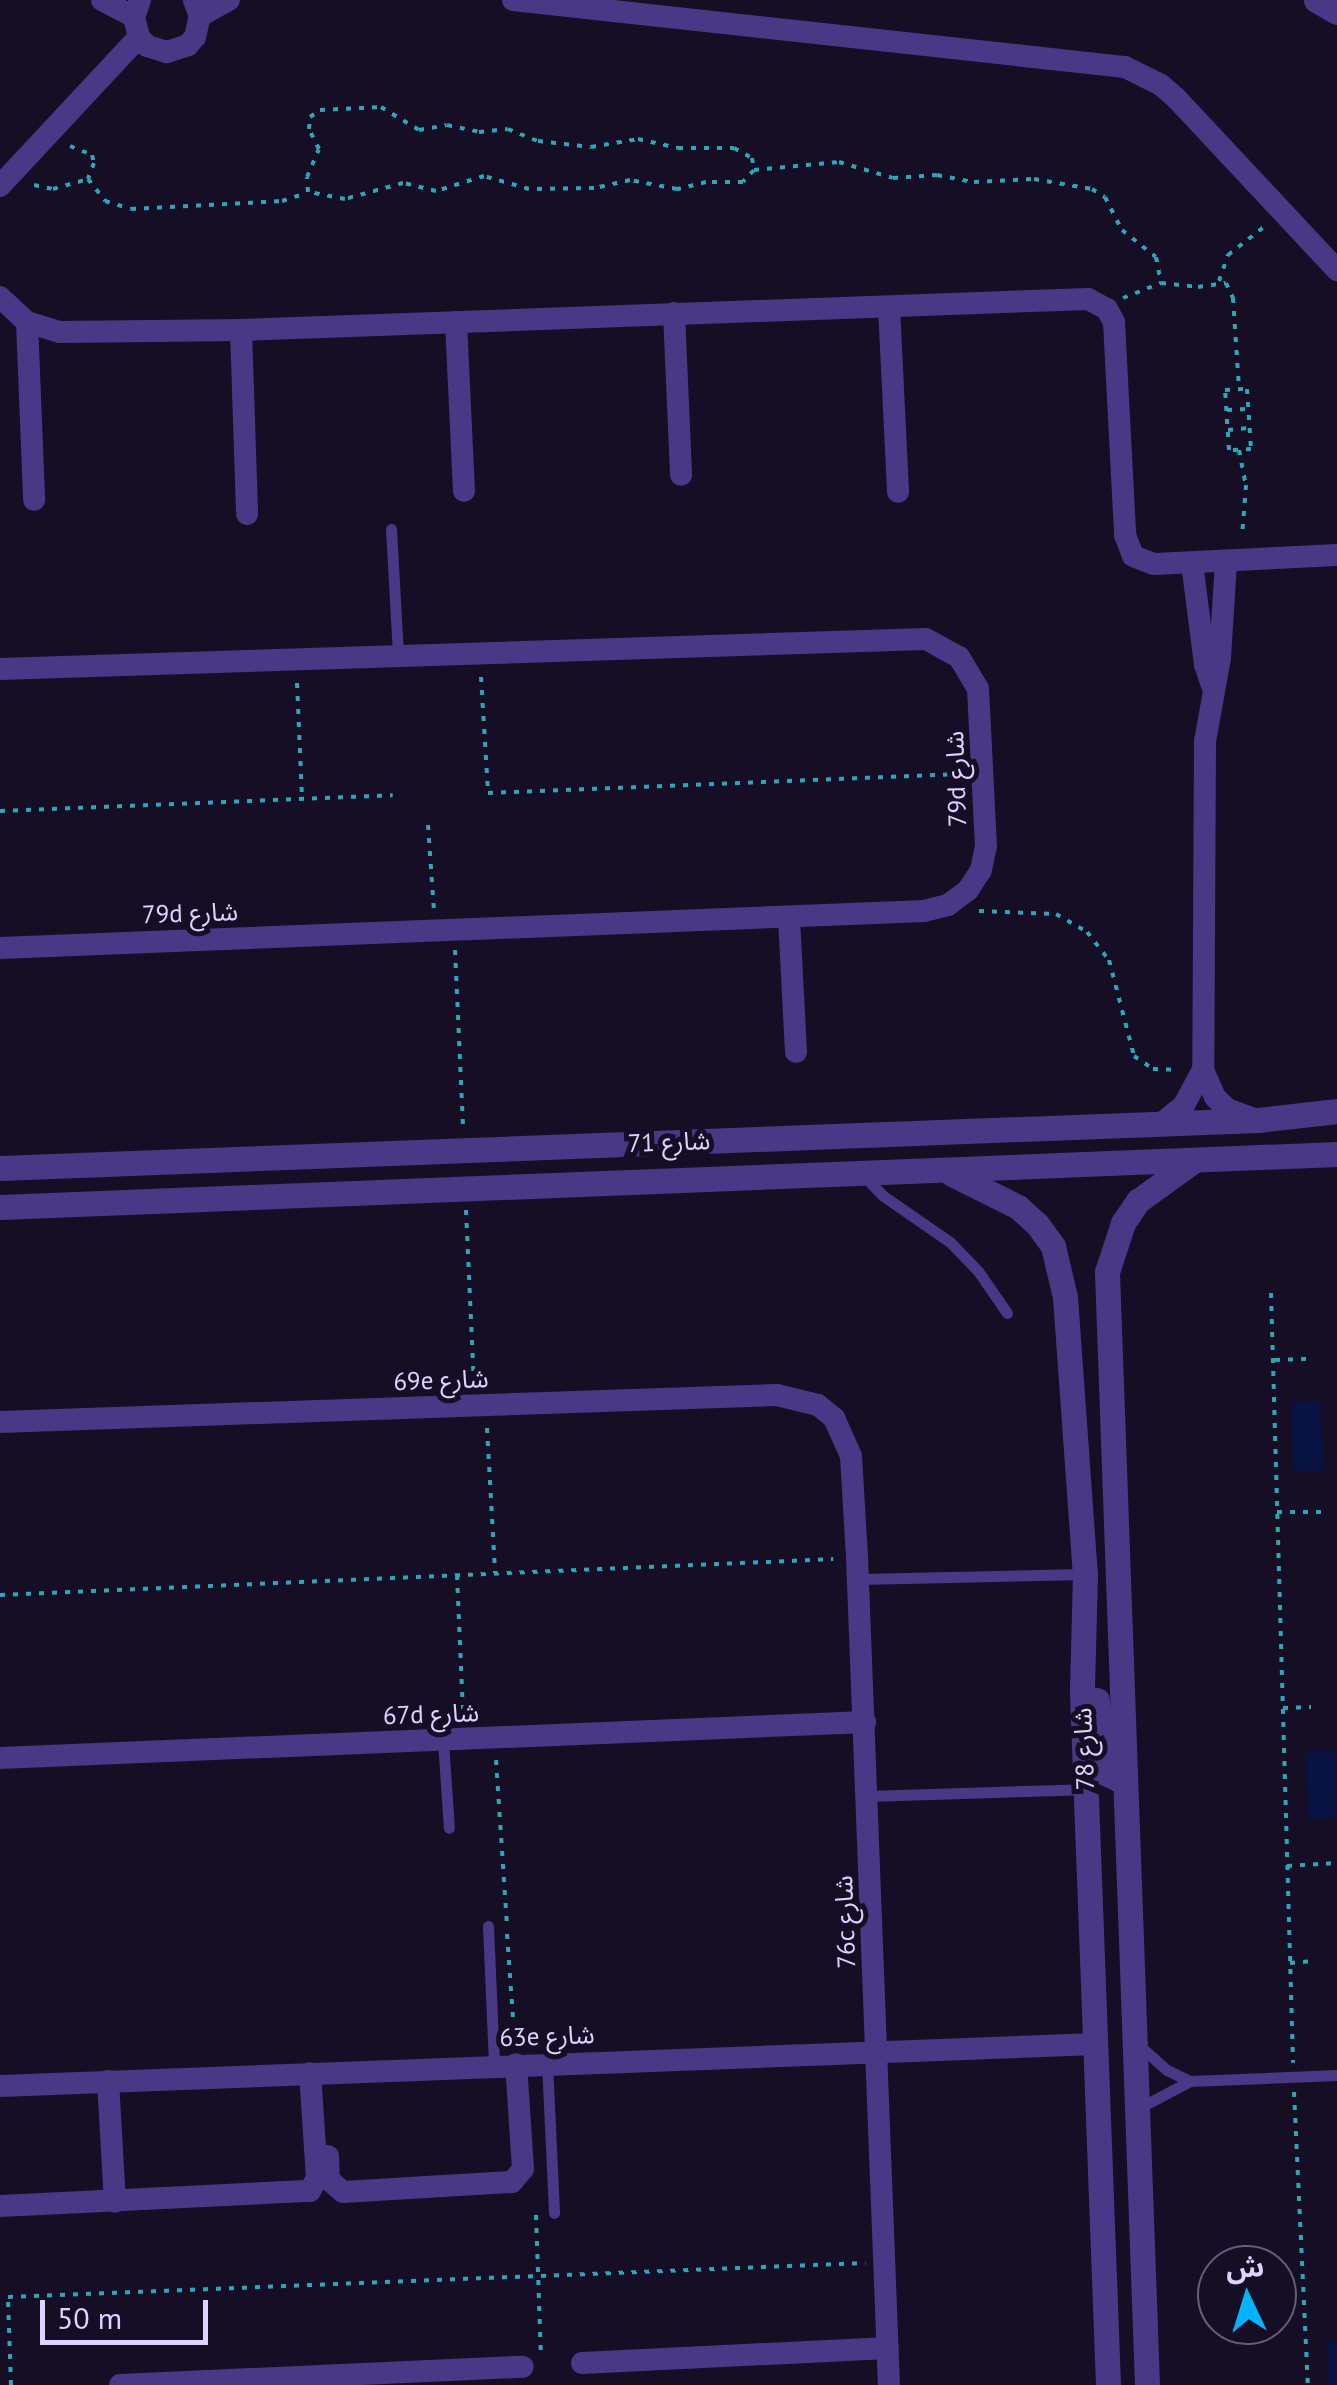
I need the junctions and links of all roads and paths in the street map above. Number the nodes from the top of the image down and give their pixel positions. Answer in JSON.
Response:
{"nodes":[{"id":1,"x":102,"y":0,"type":"edge"},
{"id":2,"x":229,"y":0,"type":"edge"},
{"id":3,"x":514,"y":0,"type":"edge"},
{"id":4,"x":1316,"y":0,"type":"edge"},
{"id":5,"x":196,"y":4,"type":"edge"},
{"id":6,"x":1337,"y":12,"type":"edge"},
{"id":7,"x":138,"y":18,"type":"edge"},
{"id":8,"x":49,"y":134,"type":"junction"},
{"id":9,"x":754,"y":170,"type":"junction"},
{"id":10,"x":7,"y":178,"type":"edge"},
{"id":11,"x":88,"y":178,"type":"junction"},
{"id":12,"x":308,"y":192,"type":"junction"},
{"id":13,"x":1270,"y":222,"type":"dead end"},
{"id":14,"x":1337,"y":270,"type":"edge"},
{"id":15,"x":1219,"y":281,"type":"junction"},
{"id":16,"x":1161,"y":282,"type":"junction"},
{"id":17,"x":0,"y":297,"type":"edge"},
{"id":18,"x":889,"y":307,"type":"junction"},
{"id":19,"x":1107,"y":309,"type":"junction"},
{"id":20,"x":674,"y":313,"type":"junction"},
{"id":21,"x":27,"y":322,"type":"junction"},
{"id":22,"x":456,"y":322,"type":"junction"},
{"id":23,"x":241,"y":330,"type":"junction"},
{"id":24,"x":1239,"y":390,"type":"junction"},
{"id":25,"x":1248,"y":409,"type":"junction"},
{"id":26,"x":1227,"y":410,"type":"junction"},
{"id":27,"x":1250,"y":428,"type":"junction"},
{"id":28,"x":1228,"y":430,"type":"junction"},
{"id":29,"x":1238,"y":450,"type":"junction"},
{"id":30,"x":681,"y":475,"type":"dead end"},
{"id":31,"x":464,"y":491,"type":"dead end"},
{"id":32,"x":898,"y":492,"type":"dead end"},
{"id":33,"x":34,"y":500,"type":"dead end"},
{"id":34,"x":248,"y":514,"type":"dead end"},
{"id":35,"x":391,"y":528,"type":"dead end"},
{"id":36,"x":1337,"y":556,"type":"edge"},
{"id":37,"x":1234,"y":562,"type":"junction"},
{"id":38,"x":1192,"y":563,"type":"junction"},
{"id":39,"x":479,"y":652,"type":"junction"},
{"id":40,"x":398,"y":655,"type":"junction"},
{"id":41,"x":296,"y":658,"type":"junction"},
{"id":42,"x":0,"y":669,"type":"edge"},
{"id":43,"x":1212,"y":684,"type":"junction"},
{"id":44,"x":983,"y":773,"type":"junction"},
{"id":45,"x":393,"y":795,"type":"dead end"},
{"id":46,"x":302,"y":799,"type":"junction"},
{"id":47,"x":0,"y":812,"type":"edge"},
{"id":48,"x":428,"y":825,"type":"dead end"},
{"id":49,"x":962,"y":911,"type":"dead end"},
{"id":50,"x":790,"y":918,"type":"junction"},
{"id":51,"x":444,"y":931,"type":"junction"},
{"id":52,"x":0,"y":948,"type":"edge"},
{"id":53,"x":796,"y":1052,"type":"dead end"},
{"id":54,"x":1203,"y":1070,"type":"junction"},
{"id":55,"x":1337,"y":1111,"type":"edge"},
{"id":56,"x":1258,"y":1120,"type":"junction"},
{"id":57,"x":1162,"y":1123,"type":"junction"},
{"id":58,"x":464,"y":1150,"type":"junction"},
{"id":59,"x":1337,"y":1154,"type":"edge"},
{"id":60,"x":1194,"y":1161,"type":"junction"},
{"id":61,"x":68,"y":1166,"type":"junction"},
{"id":62,"x":0,"y":1168,"type":"edge"},
{"id":63,"x":948,"y":1172,"type":"junction"},
{"id":64,"x":862,"y":1174,"type":"junction"},
{"id":65,"x":0,"y":1190,"type":"edge"},
{"id":66,"x":466,"y":1190,"type":"junction"},
{"id":67,"x":0,"y":1207,"type":"edge"},
{"id":68,"x":1271,"y":1292,"type":"dead end"},
{"id":69,"x":1007,"y":1312,"type":"dead end"},
{"id":70,"x":1310,"y":1359,"type":"dead end"},
{"id":71,"x":1273,"y":1360,"type":"junction"},
{"id":72,"x":480,"y":1406,"type":"junction"},
{"id":73,"x":0,"y":1422,"type":"edge"},
{"id":74,"x":851,"y":1456,"type":"joint"},
{"id":75,"x":1277,"y":1512,"type":"junction"},
{"id":76,"x":1322,"y":1512,"type":"dead end"},
{"id":77,"x":858,"y":1568,"type":"junction"},
{"id":78,"x":495,"y":1573,"type":"junction"},
{"id":79,"x":1085,"y":1574,"type":"junction"},
{"id":80,"x":457,"y":1575,"type":"junction"},
{"id":81,"x":0,"y":1595,"type":"edge"},
{"id":82,"x":1082,"y":1668,"type":"junction"},
{"id":83,"x":1311,"y":1707,"type":"dead end"},
{"id":84,"x":1283,"y":1708,"type":"junction"},
{"id":85,"x":865,"y":1722,"type":"junction"},
{"id":86,"x":494,"y":1738,"type":"junction"},
{"id":87,"x":453,"y":1740,"type":"junction"},
{"id":88,"x":0,"y":1758,"type":"edge"},
{"id":89,"x":1124,"y":1777,"type":"junction"},
{"id":90,"x":1085,"y":1789,"type":"junction"},
{"id":91,"x":868,"y":1796,"type":"junction"},
{"id":92,"x":449,"y":1828,"type":"dead end"},
{"id":93,"x":1336,"y":1864,"type":"edge"},
{"id":94,"x":1287,"y":1866,"type":"junction"},
{"id":95,"x":1090,"y":1923,"type":"junction"},
{"id":96,"x":488,"y":1926,"type":"dead end"},
{"id":97,"x":1314,"y":1961,"type":"dead end"},
{"id":98,"x":1290,"y":1963,"type":"junction"},
{"id":99,"x":1132,"y":2036,"type":"junction"},
{"id":100,"x":1096,"y":2044,"type":"junction"},
{"id":101,"x":877,"y":2051,"type":"junction"},
{"id":102,"x":546,"y":2063,"type":"junction"},
{"id":103,"x":505,"y":2065,"type":"junction"},
{"id":104,"x":317,"y":2073,"type":"junction"},
{"id":105,"x":1337,"y":2075,"type":"edge"},
{"id":106,"x":1293,"y":2076,"type":"junction"},
{"id":107,"x":108,"y":2081,"type":"junction"},
{"id":108,"x":1190,"y":2081,"type":"junction"},
{"id":109,"x":0,"y":2086,"type":"edge"},
{"id":110,"x":1135,"y":2111,"type":"junction"},
{"id":111,"x":115,"y":2202,"type":"junction"},
{"id":112,"x":535,"y":2202,"type":"dead end"},
{"id":113,"x":0,"y":2206,"type":"edge"},
{"id":114,"x":554,"y":2213,"type":"dead end"},
{"id":115,"x":884,"y":2262,"type":"junction"},
{"id":116,"x":538,"y":2274,"type":"junction"},
{"id":117,"x":888,"y":2348,"type":"junction"},
{"id":118,"x":582,"y":2363,"type":"dead end"},
{"id":119,"x":532,"y":2367,"type":"joint"},
{"id":120,"x":318,"y":2381,"type":"edge"},
{"id":121,"x":11,"y":2385,"type":"edge"},
{"id":122,"x":120,"y":2385,"type":"edge"},
{"id":123,"x":889,"y":2385,"type":"edge"},
{"id":124,"x":1108,"y":2385,"type":"edge"},
{"id":125,"x":1147,"y":2385,"type":"edge"},
{"id":126,"x":1308,"y":2385,"type":"edge"}],
"edges":[{"from":1,"to":7,"type":"street"},
{"from":2,"to":5,"type":"street"},
{"from":3,"to":14,"type":"street"},
{"from":4,"to":6,"type":"street"},
{"from":5,"to":7,"type":"street"},
{"from":7,"to":8,"type":"street"},
{"from":8,"to":10,"type":"street"},
{"from":8,"to":11,"type":"path"},
{"from":9,"to":12,"type":"path"},
{"from":9,"to":12,"type":"path"},
{"from":9,"to":16,"type":"path"},
{"from":10,"to":11,"type":"path"},
{"from":11,"to":12,"type":"path"},
{"from":13,"to":15,"type":"path"},
{"from":15,"to":16,"type":"path"},
{"from":15,"to":24,"type":"path"},
{"from":16,"to":19,"type":"path"},
{"from":17,"to":21,"type":"street"},
{"from":18,"to":19,"type":"street"},
{"from":18,"to":20,"type":"street"},
{"from":18,"to":32,"type":"street"},
{"from":19,"to":38,"type":"street"},
{"from":20,"to":22,"type":"street"},
{"from":20,"to":30,"type":"street"},
{"from":21,"to":23,"type":"street"},
{"from":21,"to":33,"type":"street"},
{"from":22,"to":23,"type":"street"},
{"from":22,"to":31,"type":"street"},
{"from":23,"to":34,"type":"street"},
{"from":24,"to":25,"type":"path"},
{"from":24,"to":26,"type":"path"},
{"from":25,"to":26,"type":"path"},
{"from":25,"to":27,"type":"path"},
{"from":26,"to":28,"type":"path"},
{"from":27,"to":28,"type":"path"},
{"from":27,"to":29,"type":"path"},
{"from":28,"to":29,"type":"path"},
{"from":29,"to":37,"type":"path"},
{"from":35,"to":40,"type":"lane"},
{"from":36,"to":37,"type":"street"},
{"from":37,"to":38,"type":"street"},
{"from":37,"to":43,"type":"street"},
{"from":38,"to":43,"type":"street"},
{"from":39,"to":40,"type":"street","name":"79d شارع"},
{"from":39,"to":44,"type":"street","name":"79d شارع"},
{"from":39,"to":44,"type":"path"},
{"from":40,"to":41,"type":"street","name":"79d شارع"},
{"from":41,"to":42,"type":"street","name":"79d شارع"},
{"from":41,"to":46,"type":"path"},
{"from":43,"to":54,"type":"street"},
{"from":44,"to":50,"type":"street","name":"79d شارع"},
{"from":45,"to":46,"type":"path"},
{"from":46,"to":47,"type":"path"},
{"from":48,"to":51,"type":"path"},
{"from":49,"to":54,"type":"path"},
{"from":50,"to":51,"type":"street","name":"79d شارع"},
{"from":50,"to":53,"type":"street"},
{"from":51,"to":52,"type":"street","name":"79d شارع"},
{"from":51,"to":58,"type":"path"},
{"from":54,"to":56,"type":"street"},
{"from":54,"to":57,"type":"street"},
{"from":55,"to":56,"type":"street","name":"شارع 71"},
{"from":56,"to":57,"type":"street","name":"شارع 71"},
{"from":57,"to":58,"type":"street","name":"شارع 71"},
{"from":58,"to":61,"type":"street","name":"شارع 71"},
{"from":59,"to":60,"type":"street","name":"شارع 71"},
{"from":60,"to":63,"type":"street","name":"شارع 71"},
{"from":60,"to":89,"type":"street","name":"شارع 78"},
{"from":61,"to":62,"type":"street","name":"شارع 71"},
{"from":61,"to":65,"type":"street"},
{"from":63,"to":64,"type":"street","name":"شارع 71"},
{"from":63,"to":79,"type":"street","name":"شارع 78"},
{"from":64,"to":66,"type":"street","name":"شارع 71"},
{"from":64,"to":69,"type":"lane"},
{"from":66,"to":67,"type":"street","name":"شارع 71"},
{"from":66,"to":72,"type":"path"},
{"from":68,"to":71,"type":"path"},
{"from":70,"to":71,"type":"path"},
{"from":71,"to":75,"type":"path"},
{"from":72,"to":73,"type":"street","name":"69e شارع"},
{"from":72,"to":74,"type":"street","name":"69e شارع"},
{"from":72,"to":78,"type":"path"},
{"from":74,"to":77,"type":"street","name":"76c شارع"},
{"from":75,"to":76,"type":"path"},
{"from":75,"to":84,"type":"path"},
{"from":77,"to":78,"type":"path"},
{"from":77,"to":79,"type":"lane"},
{"from":77,"to":85,"type":"street","name":"76c شارع"},
{"from":78,"to":80,"type":"path"},
{"from":79,"to":82,"type":"street","name":"شارع 78"},
{"from":80,"to":81,"type":"path"},
{"from":80,"to":87,"type":"path"},
{"from":82,"to":89,"type":"street"},
{"from":82,"to":90,"type":"street","name":"شارع 78"},
{"from":83,"to":84,"type":"path"},
{"from":84,"to":94,"type":"path"},
{"from":85,"to":86,"type":"street","name":"67d شارع"},
{"from":85,"to":91,"type":"street","name":"76c شارع"},
{"from":86,"to":87,"type":"street","name":"67d شارع"},
{"from":86,"to":103,"type":"path"},
{"from":87,"to":88,"type":"street","name":"67d شارع"},
{"from":87,"to":92,"type":"lane"},
{"from":89,"to":99,"type":"street","name":"شارع 78"},
{"from":90,"to":91,"type":"lane"},
{"from":90,"to":95,"type":"street","name":"شارع 78"},
{"from":91,"to":101,"type":"street","name":"76c شارع"},
{"from":93,"to":94,"type":"path"},
{"from":94,"to":98,"type":"path"},
{"from":95,"to":99,"type":"street"},
{"from":95,"to":100,"type":"street","name":"شارع 78"},
{"from":96,"to":103,"type":"lane"},
{"from":97,"to":98,"type":"path"},
{"from":98,"to":106,"type":"path"},
{"from":99,"to":108,"type":"lane"},
{"from":99,"to":110,"type":"street","name":"شارع 78"},
{"from":100,"to":101,"type":"street","name":"63e شارع"},
{"from":100,"to":124,"type":"street","name":"شارع 78"},
{"from":101,"to":102,"type":"street","name":"63e شارع"},
{"from":101,"to":115,"type":"street","name":"76c شارع"},
{"from":102,"to":103,"type":"street","name":"63e شارع"},
{"from":102,"to":114,"type":"lane"},
{"from":103,"to":104,"type":"street","name":"63e شارع"},
{"from":103,"to":104,"type":"street"},
{"from":104,"to":107,"type":"street","name":"63e شارع"},
{"from":104,"to":111,"type":"street"},
{"from":105,"to":106,"type":"lane"},
{"from":106,"to":108,"type":"lane"},
{"from":106,"to":126,"type":"path"},
{"from":107,"to":109,"type":"street","name":"63e شارع"},
{"from":107,"to":111,"type":"street"},
{"from":108,"to":110,"type":"lane"},
{"from":110,"to":125,"type":"street","name":"شارع 78"},
{"from":111,"to":113,"type":"street"},
{"from":112,"to":116,"type":"path"},
{"from":115,"to":116,"type":"path"},
{"from":115,"to":117,"type":"street","name":"76c شارع"},
{"from":116,"to":119,"type":"path"},
{"from":116,"to":121,"type":"path"},
{"from":117,"to":118,"type":"street"},
{"from":117,"to":123,"type":"street","name":"76c شارع"},
{"from":119,"to":120,"type":"street"},
{"from":120,"to":122,"type":"street"}]}
